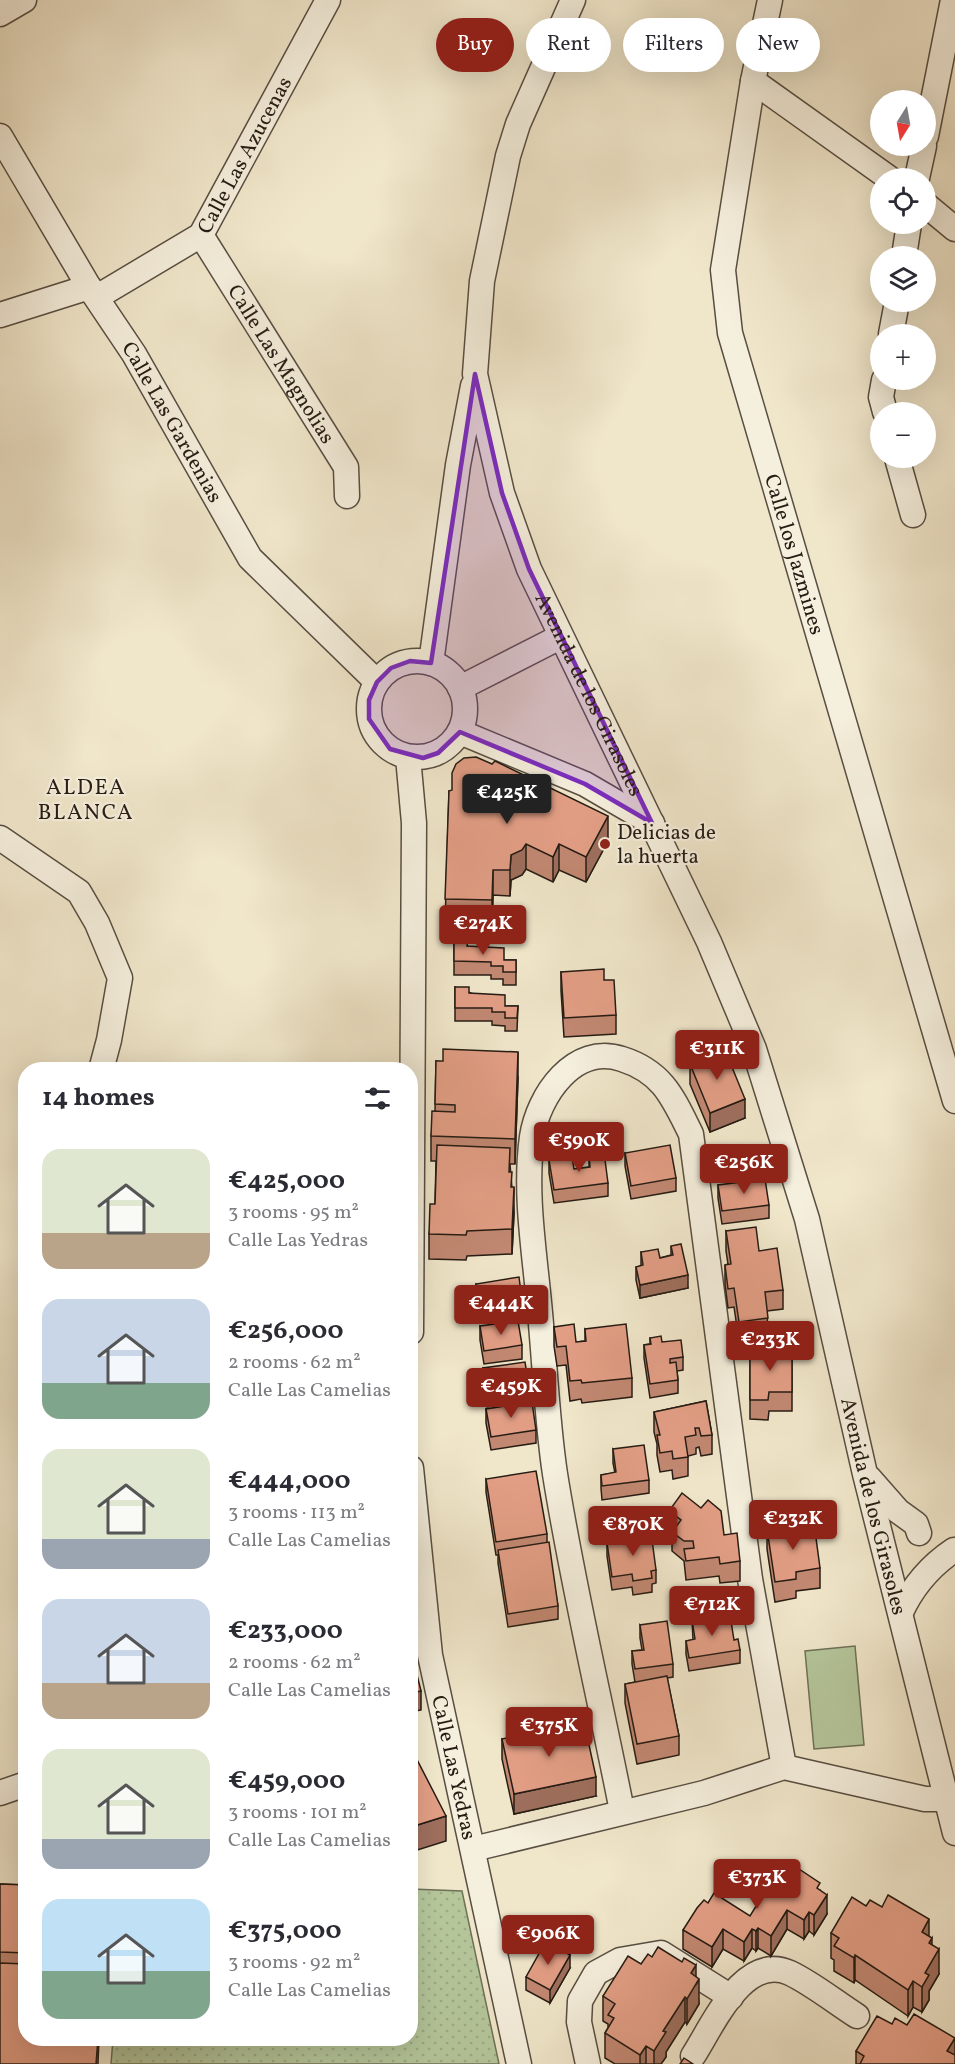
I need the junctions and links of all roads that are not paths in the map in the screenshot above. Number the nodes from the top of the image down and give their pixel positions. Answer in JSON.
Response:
{"nodes":[{"id":1,"x":24,"y":0,"type":"edge"},
{"id":2,"x":328,"y":0,"type":"edge"},
{"id":3,"x":573,"y":0,"type":"edge"},
{"id":4,"x":770,"y":0,"type":"edge"},
{"id":5,"x":952,"y":0,"type":"edge"},
{"id":6,"x":0,"y":14,"type":"edge"},
{"id":7,"x":753,"y":81,"type":"junction"},
{"id":8,"x":935,"y":90,"type":"edge"},
{"id":9,"x":0,"y":136,"type":"edge"},
{"id":10,"x":875,"y":168,"type":"edge"},
{"id":11,"x":936,"y":214,"type":"edge"},
{"id":12,"x":955,"y":229,"type":"edge"},
{"id":13,"x":201,"y":235,"type":"junction"},
{"id":14,"x":93,"y":292,"type":"junction"},
{"id":15,"x":0,"y":315,"type":"edge"},
{"id":16,"x":475,"y":374,"type":"junction"},
{"id":17,"x":900,"y":468,"type":"edge"},
{"id":18,"x":346,"y":496,"type":"dead end"},
{"id":19,"x":913,"y":515,"type":"dead end"},
{"id":20,"x":560,"y":637,"type":"junction"},
{"id":21,"x":431,"y":663,"type":"junction"},
{"id":22,"x":377,"y":682,"type":"junction"},
{"id":23,"x":460,"y":688,"type":"junction"},
{"id":24,"x":460,"y":732,"type":"junction"},
{"id":25,"x":408,"y":757,"type":"junction"},
{"id":26,"x":652,"y":823,"type":"junction"},
{"id":27,"x":0,"y":838,"type":"edge"},
{"id":28,"x":102,"y":1062,"type":"edge"},
{"id":29,"x":413,"y":1062,"type":"edge"},
{"id":30,"x":955,"y":1101,"type":"edge"},
{"id":31,"x":865,"y":1474,"type":"junction"},
{"id":32,"x":919,"y":1533,"type":"junction"},
{"id":33,"x":885,"y":1552,"type":"junction"},
{"id":34,"x":949,"y":1554,"type":"edge"},
{"id":35,"x":418,"y":1564,"type":"edge"},
{"id":36,"x":901,"y":1612,"type":"junction"},
{"id":37,"x":418,"y":1623,"type":"edge"},
{"id":38,"x":429,"y":1643,"type":"junction"},
{"id":39,"x":784,"y":1767,"type":"junction"},
{"id":40,"x":18,"y":1787,"type":"edge"},
{"id":41,"x":0,"y":1793,"type":"edge"},
{"id":42,"x":947,"y":1799,"type":"junction"},
{"id":43,"x":622,"y":1811,"type":"junction"},
{"id":44,"x":955,"y":1833,"type":"edge"},
{"id":45,"x":473,"y":1849,"type":"junction"},
{"id":46,"x":731,"y":1997,"type":"junction"},
{"id":47,"x":857,"y":2016,"type":"dead end"},
{"id":48,"x":693,"y":2056,"type":"dead end"},
{"id":49,"x":519,"y":2064,"type":"edge"},
{"id":50,"x":588,"y":2064,"type":"edge"}],
"edges":[{"from":1,"to":6,"type":"street"},
{"from":2,"to":13,"type":"street","name":"Calle Las Azucenas"},
{"from":3,"to":16,"type":"street","name":"Avenida de los Girasoles"},
{"from":4,"to":7,"type":"street","name":"Calle los Jazmines"},
{"from":5,"to":8,"type":"street"},
{"from":7,"to":10,"type":"street"},
{"from":7,"to":30,"type":"street","name":"Calle los Jazmines"},
{"from":9,"to":14,"type":"street","name":"Calle Las Gardenias"},
{"from":11,"to":12,"type":"street"},
{"from":13,"to":14,"type":"street","name":"Calle Las Azucenas"},
{"from":13,"to":18,"type":"street","name":"Calle Las Magnolias"},
{"from":14,"to":15,"type":"street","name":"Calle Las Azucenas"},
{"from":14,"to":22,"type":"street","name":"Calle Las Gardenias"},
{"from":16,"to":20,"type":"street","name":"Avenida de los Girasoles"},
{"from":16,"to":21,"type":"street"},
{"from":17,"to":19,"type":"street"},
{"from":20,"to":23,"type":"street"},
{"from":20,"to":26,"type":"street","name":"Avenida de los Girasoles"},
{"from":21,"to":22,"type":"street"},
{"from":21,"to":23,"type":"street"},
{"from":22,"to":25,"type":"street"},
{"from":23,"to":24,"type":"street"},
{"from":24,"to":25,"type":"street"},
{"from":24,"to":26,"type":"street"},
{"from":25,"to":29,"type":"street"},
{"from":26,"to":31,"type":"street","name":"Avenida de los Girasoles"},
{"from":27,"to":28,"type":"street"},
{"from":31,"to":32,"type":"street"},
{"from":31,"to":33,"type":"street","name":"Avenida de los Girasoles"},
{"from":32,"to":33,"type":"street"},
{"from":32,"to":34,"type":"street"},
{"from":33,"to":34,"type":"street"},
{"from":33,"to":36,"type":"street","name":"Avenida de los Girasoles"},
{"from":34,"to":36,"type":"street"},
{"from":35,"to":38,"type":"street","name":"Calle Las Yedras"},
{"from":36,"to":42,"type":"street","name":"Avenida de los Girasoles"},
{"from":37,"to":38,"type":"street"},
{"from":38,"to":45,"type":"street","name":"Calle Las Yedras"},
{"from":39,"to":42,"type":"street"},
{"from":39,"to":43,"type":"street"},
{"from":39,"to":43,"type":"street"},
{"from":40,"to":41,"type":"street"},
{"from":42,"to":44,"type":"street","name":"Avenida de los Girasoles"},
{"from":43,"to":45,"type":"street"},
{"from":45,"to":49,"type":"street","name":"Calle Las Yedras"},
{"from":46,"to":47,"type":"street"},
{"from":46,"to":48,"type":"street"},
{"from":46,"to":50,"type":"street"}]}
